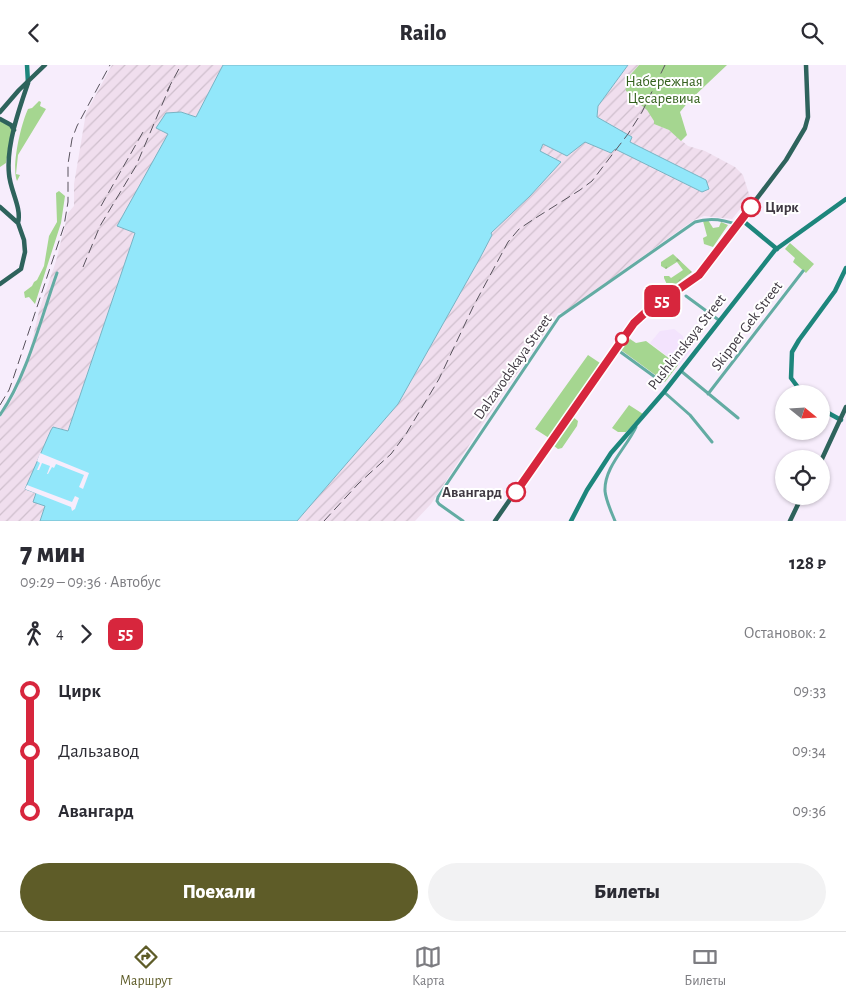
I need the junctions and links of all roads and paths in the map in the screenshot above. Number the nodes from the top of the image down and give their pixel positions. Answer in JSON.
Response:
{"nodes":[{"id":1,"x":27,"y":65,"type":"edge"},
{"id":2,"x":45,"y":65,"type":"edge"},
{"id":3,"x":806,"y":65,"type":"edge"},
{"id":4,"x":28,"y":83,"type":"junction"},
{"id":5,"x":0,"y":112,"type":"edge"},
{"id":6,"x":0,"y":119,"type":"edge"},
{"id":7,"x":14,"y":131,"type":"junction"},
{"id":8,"x":846,"y":199,"type":"edge"},
{"id":9,"x":0,"y":207,"type":"edge"},
{"id":10,"x":742,"y":220,"type":"junction"},
{"id":11,"x":18,"y":223,"type":"junction"},
{"id":12,"x":738,"y":225,"type":"junction"},
{"id":13,"x":777,"y":249,"type":"junction"},
{"id":14,"x":846,"y":268,"type":"edge"},
{"id":15,"x":803,"y":271,"type":"dead end"},
{"id":16,"x":57,"y":273,"type":"dead end"},
{"id":17,"x":0,"y":284,"type":"edge"},
{"id":18,"x":686,"y":296,"type":"dead end"},
{"id":19,"x":720,"y":321,"type":"junction"},
{"id":20,"x":615,"y":348,"type":"junction"},
{"id":21,"x":681,"y":371,"type":"junction"},
{"id":22,"x":660,"y":380,"type":"dead end"},
{"id":23,"x":796,"y":385,"type":"edge"},
{"id":24,"x":664,"y":392,"type":"junction"},
{"id":25,"x":708,"y":394,"type":"junction"},
{"id":26,"x":846,"y":407,"type":"edge"},
{"id":27,"x":830,"y":414,"type":"edge"},
{"id":28,"x":0,"y":415,"type":"edge"},
{"id":29,"x":738,"y":418,"type":"dead end"},
{"id":30,"x":840,"y":420,"type":"junction"},
{"id":31,"x":637,"y":424,"type":"junction"},
{"id":32,"x":712,"y":442,"type":"dead end"},
{"id":33,"x":826,"y":450,"type":"edge"},
{"id":34,"x":798,"y":505,"type":"edge"},
{"id":35,"x":463,"y":521,"type":"edge"},
{"id":36,"x":495,"y":521,"type":"edge"},
{"id":37,"x":571,"y":521,"type":"edge"},
{"id":38,"x":615,"y":521,"type":"edge"},
{"id":39,"x":790,"y":521,"type":"edge"}],
"edges":[{"from":1,"to":4,"type":"main road"},
{"from":2,"to":4,"type":"main road"},
{"from":3,"to":10,"type":"main road"},
{"from":4,"to":5,"type":"main road"},
{"from":4,"to":7,"type":"main road"},
{"from":6,"to":7,"type":"main road"},
{"from":7,"to":11,"type":"main road"},
{"from":8,"to":13,"type":"main road","name":"Pushkinskaya Street"},
{"from":9,"to":11,"type":"main road"},
{"from":10,"to":12,"type":"main road"},
{"from":10,"to":13,"type":"main road"},
{"from":11,"to":17,"type":"main road"},
{"from":12,"to":20,"type":"main road"},
{"from":12,"to":35,"type":"street","name":"Dalzavodskaya Street"},
{"from":13,"to":19,"type":"main road","name":"Pushkinskaya Street"},
{"from":14,"to":23,"type":"main road"},
{"from":15,"to":25,"type":"street","name":"Skipper Gek Street"},
{"from":16,"to":28,"type":"street"},
{"from":18,"to":19,"type":"street"},
{"from":19,"to":21,"type":"main road","name":"Pushkinskaya Street"},
{"from":20,"to":22,"type":"street"},
{"from":20,"to":36,"type":"main road"},
{"from":21,"to":24,"type":"main road","name":"Pushkinskaya Street"},
{"from":21,"to":25,"type":"street"},
{"from":24,"to":31,"type":"main road","name":"Pushkinskaya Street"},
{"from":24,"to":32,"type":"street"},
{"from":25,"to":29,"type":"street"},
{"from":26,"to":30,"type":"main road"},
{"from":27,"to":30,"type":"main road"},
{"from":30,"to":33,"type":"main road"},
{"from":31,"to":37,"type":"main road","name":"Pushkinskaya Street"},
{"from":31,"to":38,"type":"street"},
{"from":34,"to":39,"type":"main road"}]}
